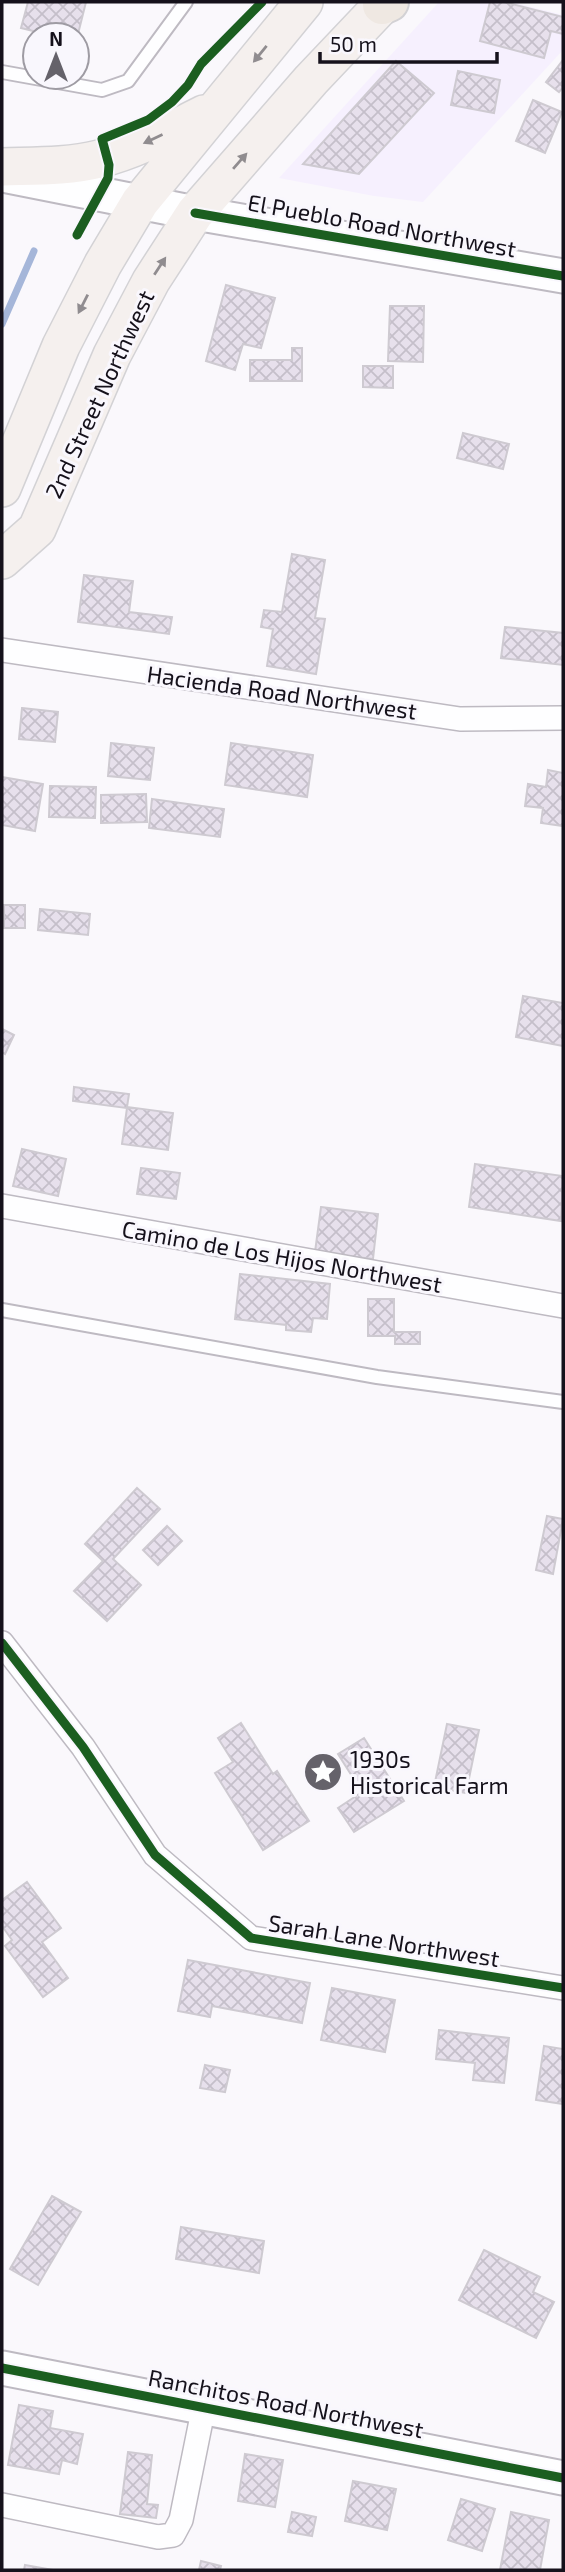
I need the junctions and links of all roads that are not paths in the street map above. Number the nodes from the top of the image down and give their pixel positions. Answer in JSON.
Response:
{"nodes":[{"id":1,"x":187,"y":2,"type":"edge"},
{"id":2,"x":304,"y":2,"type":"edge"},
{"id":3,"x":385,"y":3,"type":"edge"},
{"id":4,"x":2,"y":72,"type":"edge"},
{"id":5,"x":215,"y":109,"type":"junction"},
{"id":6,"x":5,"y":176,"type":"edge"},
{"id":7,"x":140,"y":202,"type":"junction"},
{"id":8,"x":195,"y":213,"type":"junction"},
{"id":9,"x":563,"y":276,"type":"edge"},
{"id":10,"x":2,"y":488,"type":"edge"},
{"id":11,"x":2,"y":560,"type":"edge"},
{"id":12,"x":2,"y":650,"type":"edge"},
{"id":13,"x":563,"y":718,"type":"edge"},
{"id":14,"x":2,"y":1206,"type":"edge"},
{"id":15,"x":563,"y":1306,"type":"edge"},
{"id":16,"x":2,"y":1310,"type":"edge"},
{"id":17,"x":563,"y":1402,"type":"edge"},
{"id":18,"x":2,"y":1643,"type":"edge"},
{"id":19,"x":563,"y":1987,"type":"edge"},
{"id":20,"x":2,"y":2368,"type":"edge"},
{"id":21,"x":204,"y":2406,"type":"junction"},
{"id":22,"x":563,"y":2478,"type":"edge"},
{"id":23,"x":2,"y":2505,"type":"edge"}],
"edges":[{"from":1,"to":4,"type":"lane"},
{"from":2,"to":5,"type":"main road","one_way":true},
{"from":8,"to":3,"type":"main road","name":"2nd Street Northwest","one_way":true},
{"from":5,"to":6,"type":"main road","one_way":true},
{"from":5,"to":7,"type":"main road"},
{"from":6,"to":7,"type":"street","name":"El Pueblo Road Northwest"},
{"from":7,"to":8,"type":"street","name":"El Pueblo Road Northwest"},
{"from":7,"to":10,"type":"main road","one_way":true},
{"from":8,"to":9,"type":"street","name":"El Pueblo Road Northwest"},
{"from":11,"to":8,"type":"main road","name":"2nd Street Northwest","one_way":true},
{"from":12,"to":13,"type":"street","name":"Hacienda Road Northwest"},
{"from":14,"to":15,"type":"street","name":"Camino de Los Hijos Northwest"},
{"from":16,"to":17,"type":"lane"},
{"from":18,"to":19,"type":"street","name":"Sarah Lane Northwest"},
{"from":20,"to":21,"type":"street","name":"Ranchitos Road Northwest"},
{"from":21,"to":22,"type":"street","name":"Ranchitos Road Northwest"},
{"from":21,"to":23,"type":"street"}]}
